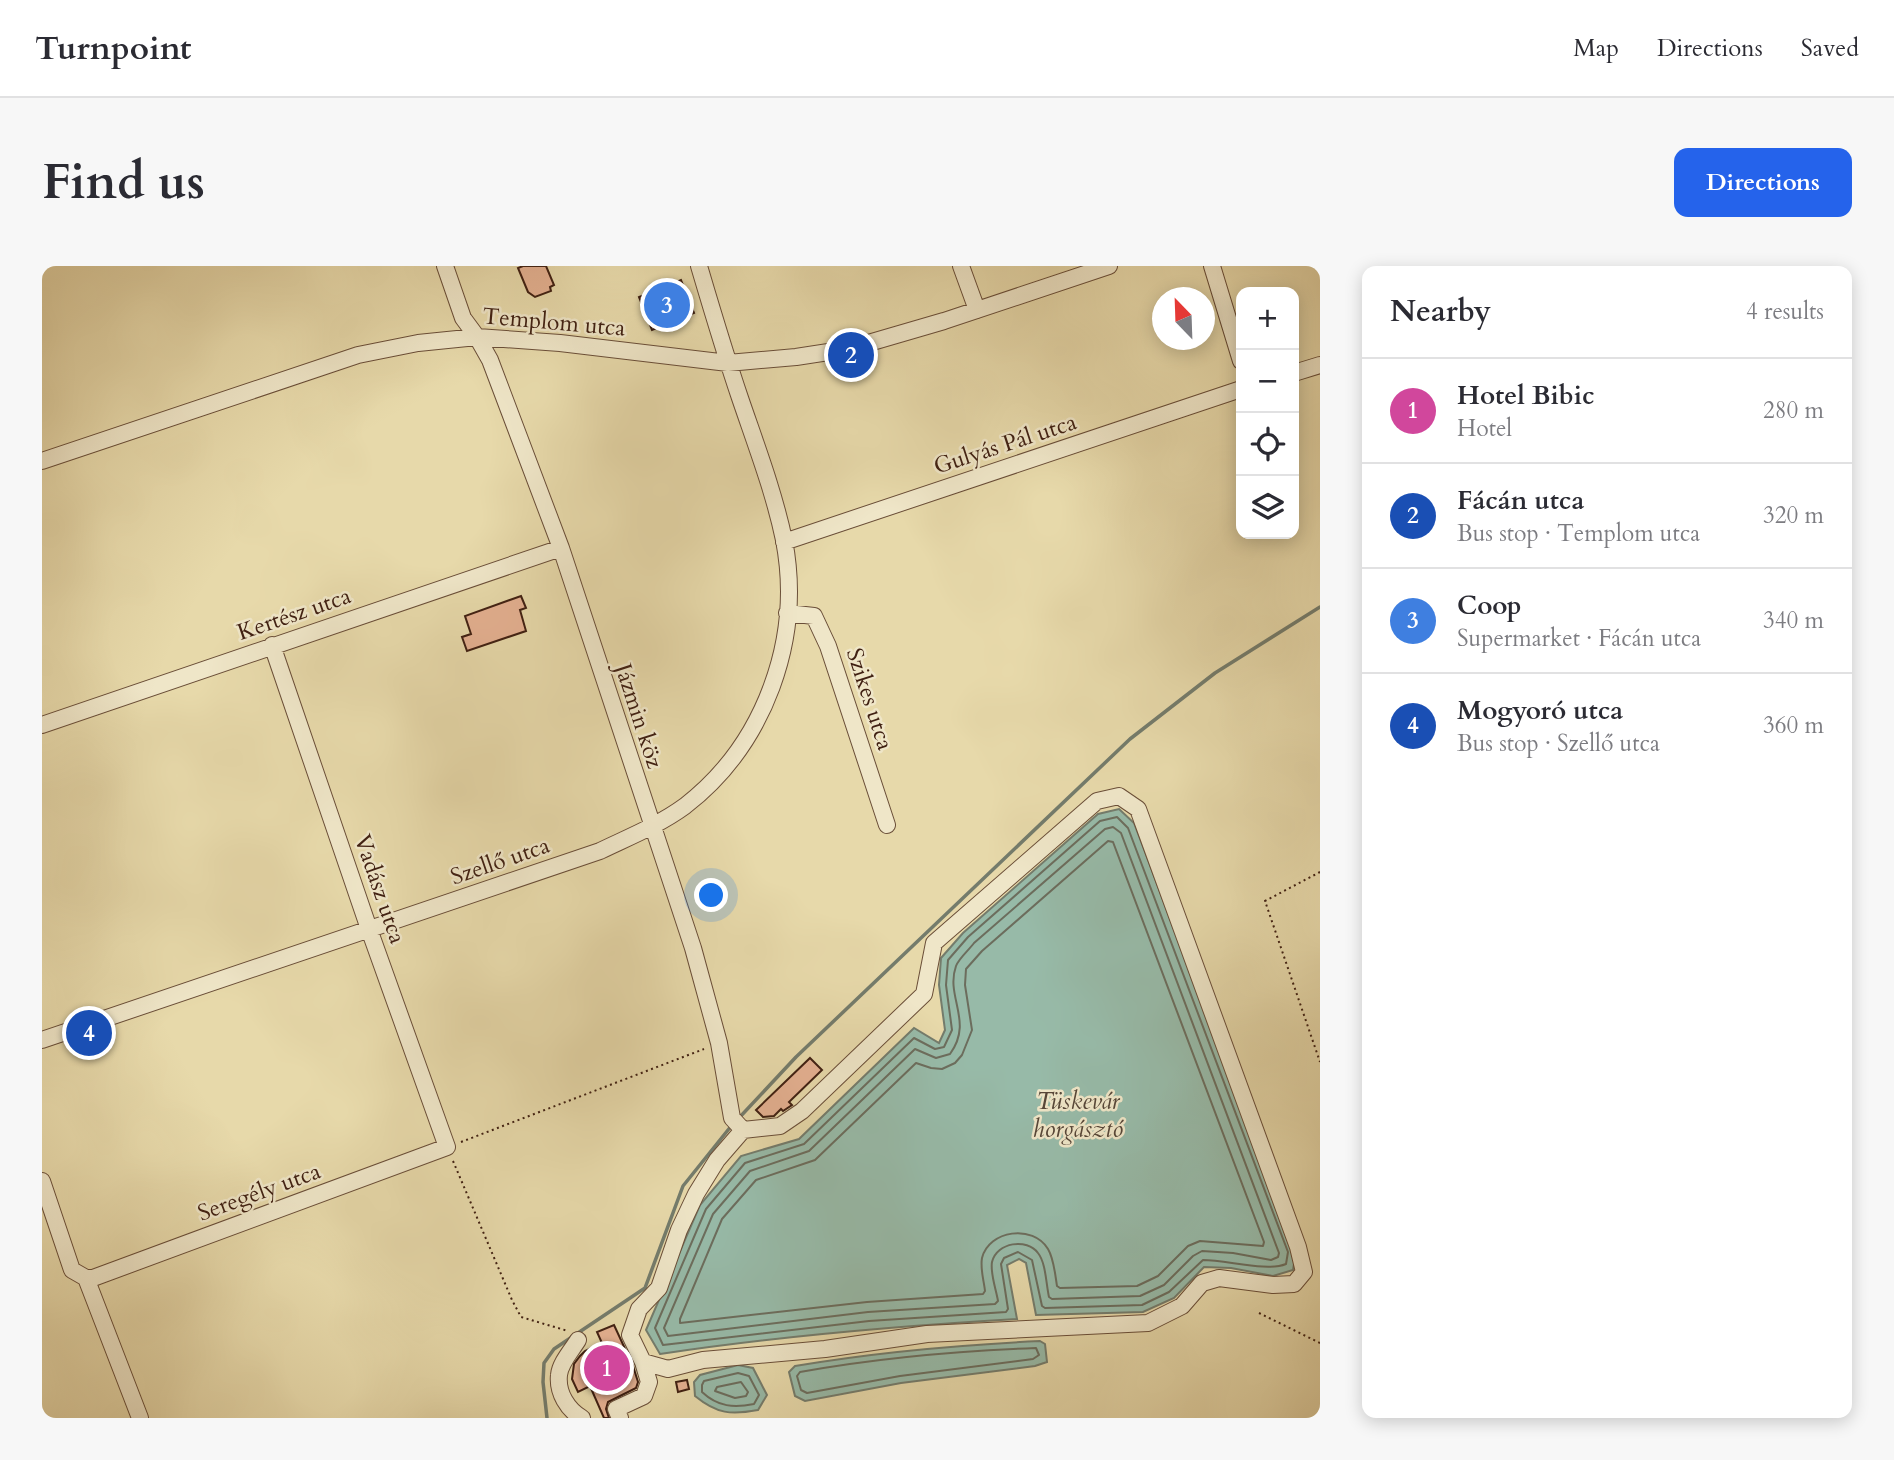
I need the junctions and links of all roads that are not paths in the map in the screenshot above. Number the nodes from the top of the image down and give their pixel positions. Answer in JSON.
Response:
{"nodes":[{"id":1,"x":444,"y":266,"type":"edge"},
{"id":2,"x":699,"y":266,"type":"edge"},
{"id":3,"x":961,"y":266,"type":"edge"},
{"id":4,"x":1109,"y":266,"type":"edge"},
{"id":5,"x":1212,"y":266,"type":"edge"},
{"id":6,"x":976,"y":310,"type":"junction"},
{"id":7,"x":477,"y":337,"type":"junction"},
{"id":8,"x":1238,"y":350,"type":"edge"},
{"id":9,"x":728,"y":363,"type":"junction"},
{"id":10,"x":1320,"y":365,"type":"edge"},
{"id":11,"x":1299,"y":371,"type":"edge"},
{"id":12,"x":1236,"y":391,"type":"edge"},
{"id":13,"x":42,"y":461,"type":"edge"},
{"id":14,"x":784,"y":542,"type":"junction"},
{"id":15,"x":561,"y":548,"type":"junction"},
{"id":16,"x":787,"y":613,"type":"junction"},
{"id":17,"x":272,"y":645,"type":"junction"},
{"id":18,"x":42,"y":725,"type":"edge"},
{"id":19,"x":887,"y":825,"type":"dead end"},
{"id":20,"x":651,"y":827,"type":"junction"},
{"id":21,"x":369,"y":929,"type":"junction"},
{"id":22,"x":42,"y":1040,"type":"edge"},
{"id":23,"x":738,"y":1124,"type":"junction"},
{"id":24,"x":447,"y":1147,"type":"joint"},
{"id":25,"x":42,"y":1181,"type":"edge"},
{"id":26,"x":86,"y":1278,"type":"junction"},
{"id":27,"x":576,"y":1336,"type":"road end"},
{"id":28,"x":643,"y":1363,"type":"junction"},
{"id":29,"x":134,"y":1416,"type":"edge"},
{"id":30,"x":582,"y":1418,"type":"edge"},
{"id":31,"x":620,"y":1418,"type":"edge"}],
"edges":[{"from":1,"to":7,"type":"street","name":"Jázmin köz"},
{"from":2,"to":9,"type":"street"},
{"from":3,"to":6,"type":"street"},
{"from":4,"to":6,"type":"street","name":"Templom utca"},
{"from":5,"to":8,"type":"street"},
{"from":6,"to":9,"type":"street","name":"Templom utca"},
{"from":7,"to":9,"type":"street","name":"Templom utca"},
{"from":7,"to":13,"type":"street","name":"Templom utca"},
{"from":7,"to":15,"type":"street","name":"Jázmin köz"},
{"from":9,"to":14,"type":"street"},
{"from":10,"to":11,"type":"street"},
{"from":12,"to":14,"type":"street","name":"Gulyás Pál utca"},
{"from":14,"to":16,"type":"street","name":"Szellő utca"},
{"from":15,"to":17,"type":"street","name":"Kertész utca"},
{"from":15,"to":20,"type":"street","name":"Jázmin köz"},
{"from":16,"to":19,"type":"street","name":"Szikes utca"},
{"from":16,"to":20,"type":"street","name":"Szellő utca"},
{"from":17,"to":18,"type":"street","name":"Kertész utca"},
{"from":17,"to":21,"type":"street","name":"Vadász utca"},
{"from":20,"to":21,"type":"street","name":"Szellő utca"},
{"from":20,"to":23,"type":"street","name":"Jázmin köz"},
{"from":21,"to":22,"type":"street","name":"Szellő utca"},
{"from":21,"to":24,"type":"street","name":"Vadász utca"},
{"from":23,"to":28,"type":"street"},
{"from":23,"to":28,"type":"street"},
{"from":24,"to":26,"type":"street","name":"Seregély utca"},
{"from":25,"to":26,"type":"street"},
{"from":26,"to":29,"type":"street"},
{"from":27,"to":30,"type":"street"},
{"from":28,"to":31,"type":"street"}]}
